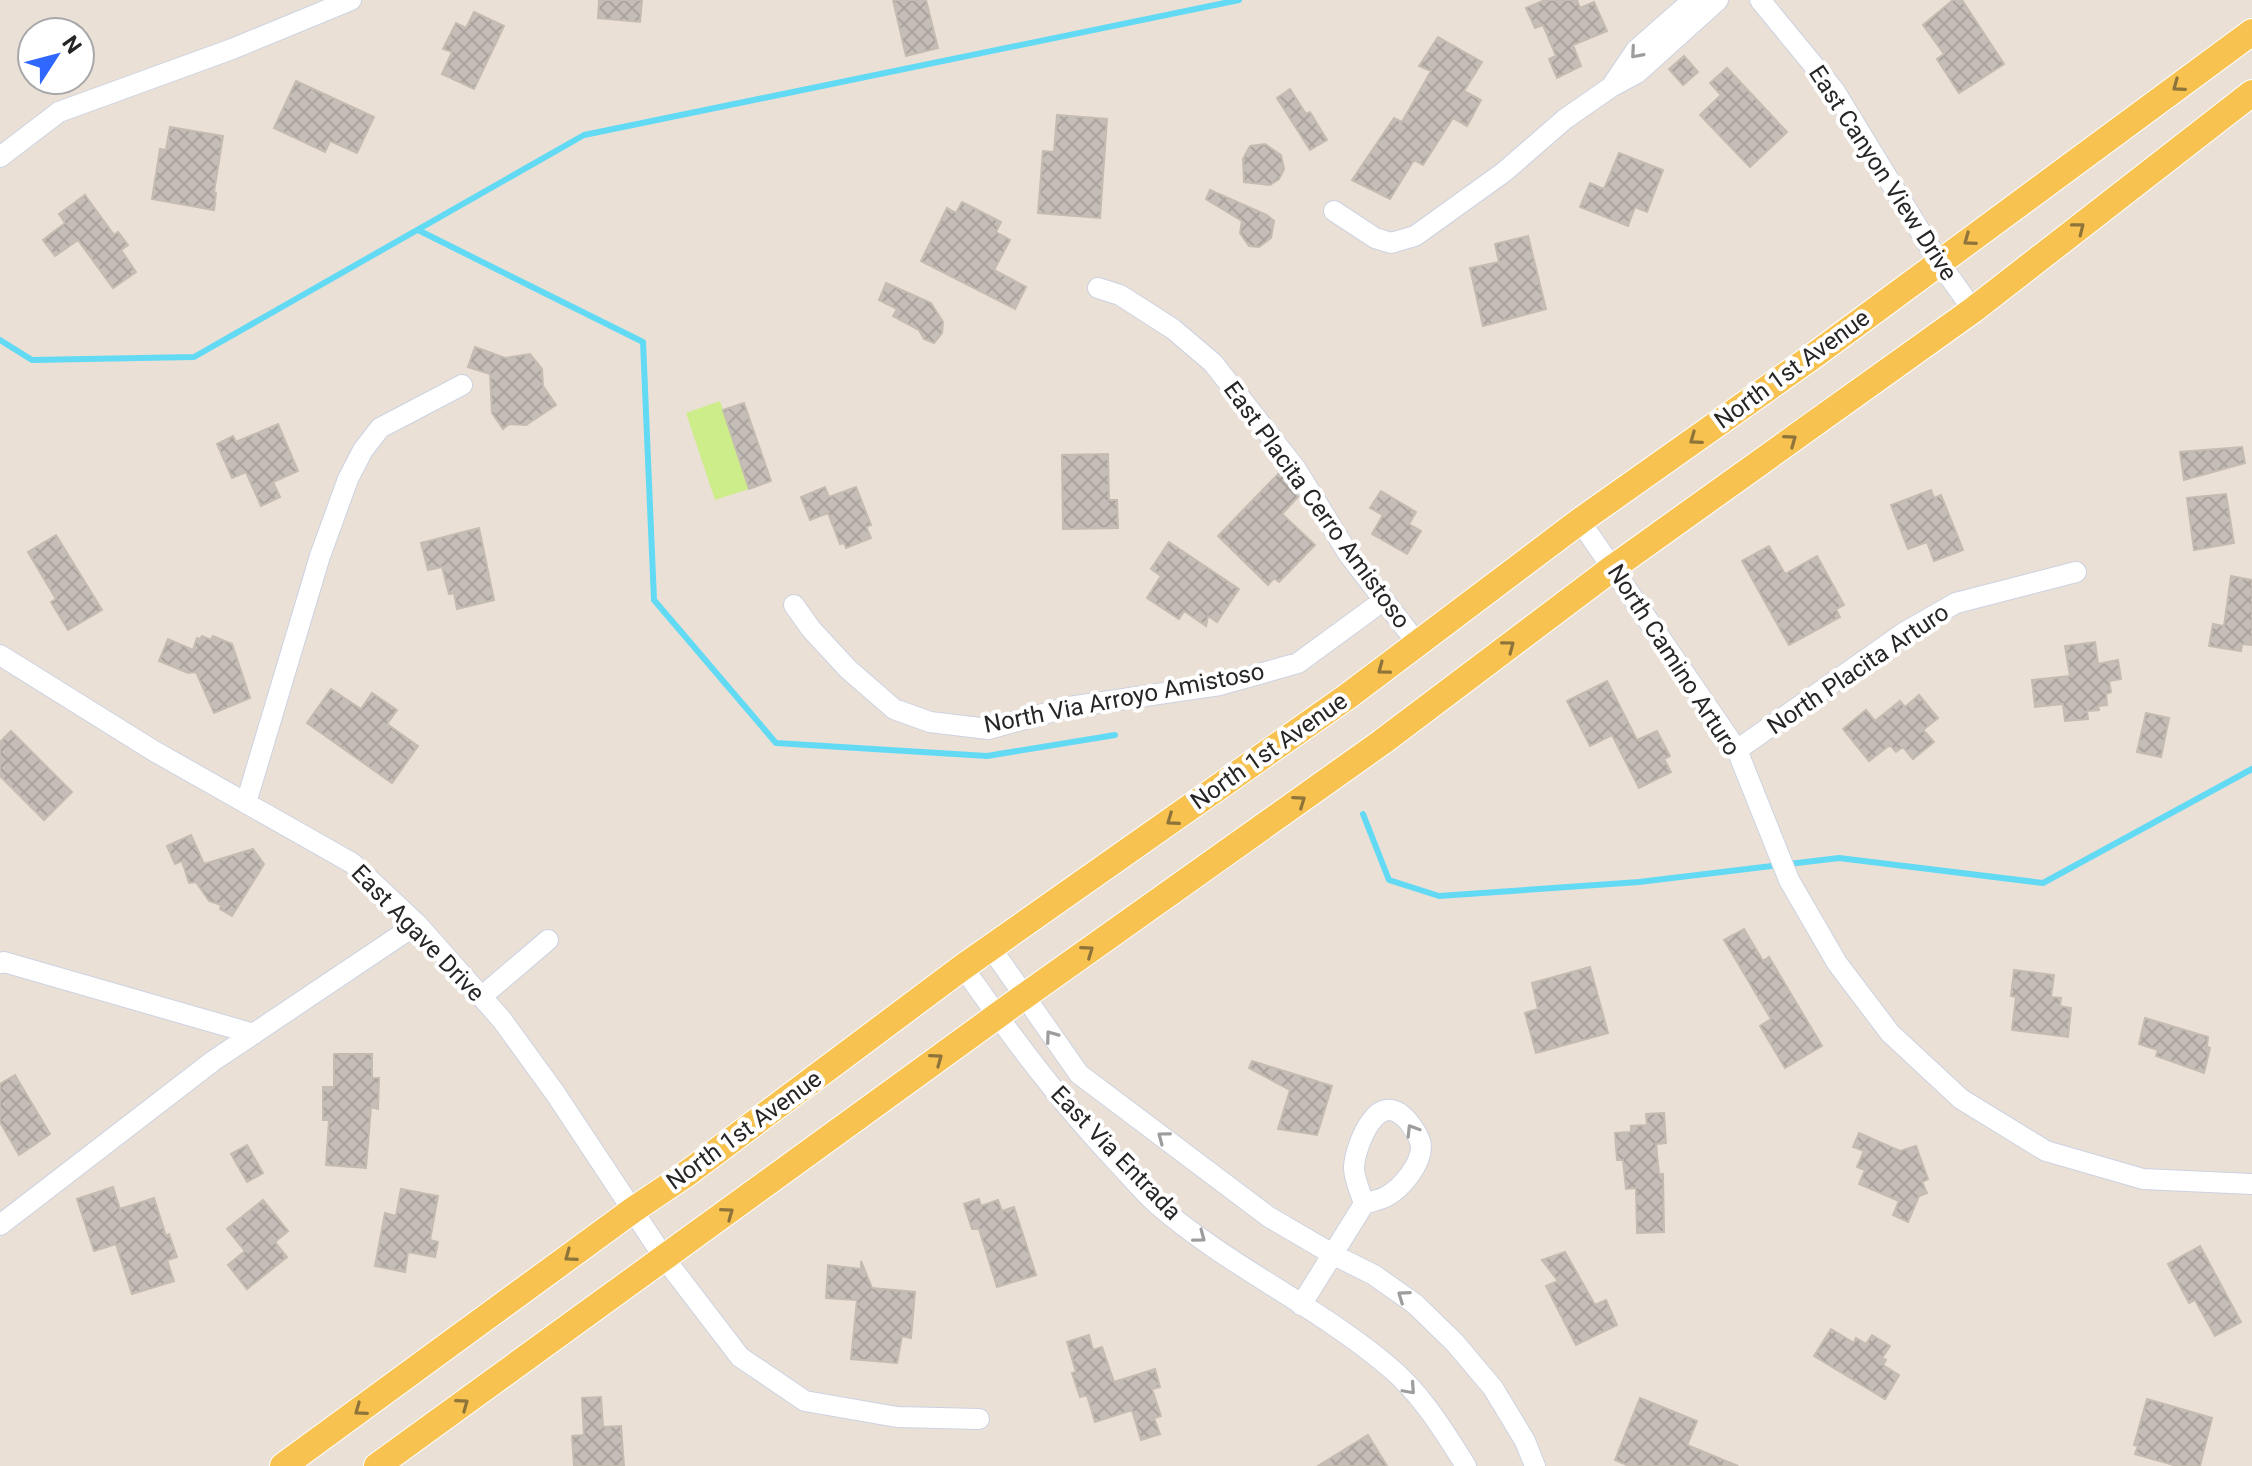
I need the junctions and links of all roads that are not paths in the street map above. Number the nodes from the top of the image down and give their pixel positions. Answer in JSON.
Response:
{"nodes":[{"id":1,"x":351,"y":0,"type":"edge"},
{"id":2,"x":1693,"y":0,"type":"edge"},
{"id":3,"x":1718,"y":0,"type":"edge"},
{"id":4,"x":1760,"y":0,"type":"edge"},
{"id":5,"x":2248,"y":43,"type":"edge"},
{"id":6,"x":1611,"y":87,"type":"junction"},
{"id":7,"x":2252,"y":93,"type":"edge"},
{"id":8,"x":0,"y":157,"type":"edge"},
{"id":9,"x":1334,"y":211,"type":"dead end"},
{"id":10,"x":1939,"y":262,"type":"junction"},
{"id":11,"x":1098,"y":288,"type":"dead end"},
{"id":12,"x":1973,"y":310,"type":"junction"},
{"id":13,"x":462,"y":385,"type":"dead end"},
{"id":14,"x":1580,"y":521,"type":"junction"},
{"id":15,"x":1614,"y":567,"type":"junction"},
{"id":16,"x":2076,"y":572,"type":"dead end"},
{"id":17,"x":1384,"y":600,"type":"junction"},
{"id":18,"x":794,"y":605,"type":"dead end"},
{"id":19,"x":1417,"y":643,"type":"junction"},
{"id":20,"x":0,"y":655,"type":"edge"},
{"id":21,"x":1737,"y":750,"type":"junction"},
{"id":22,"x":246,"y":803,"type":"junction"},
{"id":23,"x":417,"y":924,"type":"junction"},
{"id":24,"x":548,"y":940,"type":"dead end"},
{"id":25,"x":991,"y":948,"type":"junction"},
{"id":26,"x":0,"y":963,"type":"edge"},
{"id":27,"x":963,"y":967,"type":"junction"},
{"id":28,"x":1024,"y":996,"type":"junction"},
{"id":29,"x":481,"y":997,"type":"junction"},
{"id":30,"x":997,"y":1016,"type":"junction"},
{"id":31,"x":254,"y":1034,"type":"junction"},
{"id":32,"x":2252,"y":1184,"type":"edge"},
{"id":33,"x":1364,"y":1204,"type":"dead end"},
{"id":34,"x":633,"y":1210,"type":"junction"},
{"id":35,"x":0,"y":1225,"type":"edge"},
{"id":36,"x":1334,"y":1255,"type":"junction"},
{"id":37,"x":665,"y":1259,"type":"junction"},
{"id":38,"x":1301,"y":1305,"type":"junction"},
{"id":39,"x":979,"y":1419,"type":"dead end"},
{"id":40,"x":283,"y":1466,"type":"edge"},
{"id":41,"x":377,"y":1466,"type":"edge"},
{"id":42,"x":1466,"y":1466,"type":"edge"},
{"id":43,"x":1535,"y":1466,"type":"edge"}],
"edges":[{"from":1,"to":8,"type":"street"},
{"from":2,"to":6,"type":"street","one_way":true},
{"from":3,"to":6,"type":"street"},
{"from":4,"to":10,"type":"street","name":"East Canyon View Drive"},
{"from":5,"to":10,"type":"main road","name":"North 1st Avenue","one_way":true},
{"from":6,"to":9,"type":"street"},
{"from":12,"to":7,"type":"main road","one_way":true},
{"from":10,"to":12,"type":"street","name":"East Canyon View Drive"},
{"from":10,"to":14,"type":"main road","name":"North 1st Avenue","one_way":true},
{"from":11,"to":17,"type":"street","name":"East Placita Cerro Amistoso"},
{"from":15,"to":12,"type":"main road","one_way":true},
{"from":13,"to":22,"type":"street"},
{"from":14,"to":15,"type":"street","name":"North Camino Arturo"},
{"from":14,"to":19,"type":"main road","name":"North 1st Avenue"},
{"from":15,"to":21,"type":"street","name":"North Camino Arturo"},
{"from":28,"to":15,"type":"main road","one_way":true},
{"from":16,"to":21,"type":"street","name":"North Placita Arturo"},
{"from":17,"to":18,"type":"street","name":"North Via Arroyo Amistoso"},
{"from":17,"to":19,"type":"street","name":"East Placita Cerro Amistoso"},
{"from":19,"to":25,"type":"main road","name":"North 1st Avenue","one_way":true},
{"from":20,"to":22,"type":"street","name":"East Agave Drive"},
{"from":21,"to":32,"type":"street","name":"North Camino Arturo"},
{"from":22,"to":23,"type":"street","name":"East Agave Drive"},
{"from":23,"to":29,"type":"street","name":"East Agave Drive"},
{"from":23,"to":31,"type":"street"},
{"from":24,"to":29,"type":"street"},
{"from":25,"to":27,"type":"main road","name":"North 1st Avenue"},
{"from":25,"to":28,"type":"street","name":"East Via Entrada"},
{"from":26,"to":31,"type":"street"},
{"from":27,"to":30,"type":"street","name":"East Via Entrada"},
{"from":27,"to":34,"type":"main road","name":"North 1st Avenue"},
{"from":28,"to":30,"type":"main road"},
{"from":36,"to":28,"type":"street","name":"East Via Entrada","one_way":true},
{"from":29,"to":34,"type":"street","name":"East Agave Drive"},
{"from":37,"to":30,"type":"main road","one_way":true},
{"from":30,"to":38,"type":"street","name":"East Via Entrada","one_way":true},
{"from":31,"to":35,"type":"street"},
{"from":33,"to":36,"type":"street"},
{"from":34,"to":37,"type":"street","name":"East Agave Drive"},
{"from":34,"to":40,"type":"main road","name":"North 1st Avenue","one_way":true},
{"from":36,"to":38,"type":"street"},
{"from":43,"to":36,"type":"street","name":"East Via Entrada","one_way":true},
{"from":37,"to":39,"type":"street","name":"East Agave Drive"},
{"from":41,"to":37,"type":"main road","one_way":true},
{"from":38,"to":42,"type":"street","name":"East Via Entrada","one_way":true}]}
